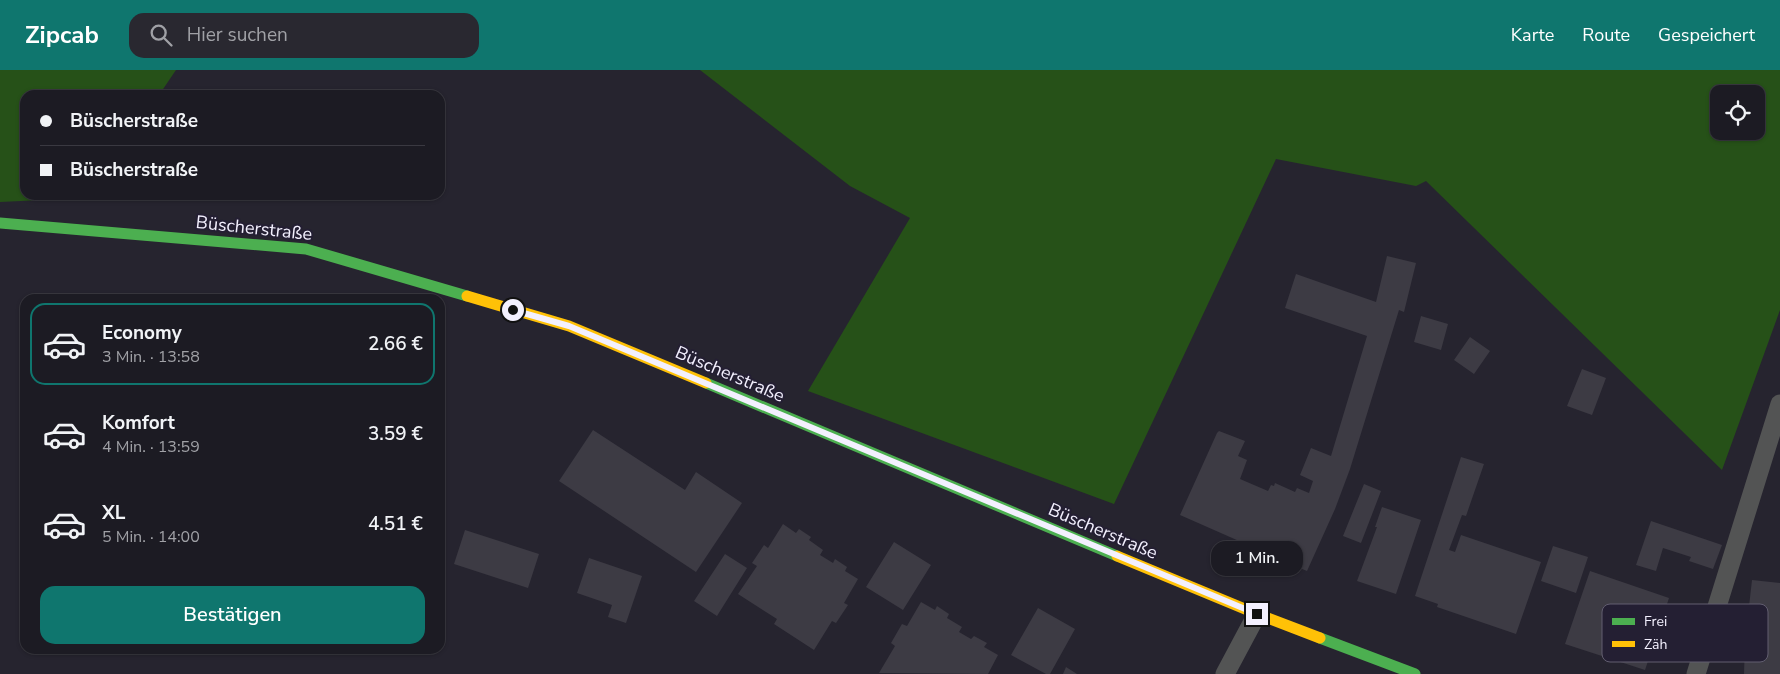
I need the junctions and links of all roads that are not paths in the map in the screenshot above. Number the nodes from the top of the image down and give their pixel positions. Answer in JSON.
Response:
{"nodes":[{"id":1,"x":0,"y":223,"type":"edge"},
{"id":2,"x":1780,"y":404,"type":"edge"},
{"id":3,"x":1718,"y":604,"type":"edge"},
{"id":4,"x":1257,"y":614,"type":"junction"},
{"id":5,"x":1700,"y":662,"type":"edge"},
{"id":6,"x":1225,"y":674,"type":"edge"},
{"id":7,"x":1415,"y":674,"type":"edge"},
{"id":8,"x":1696,"y":674,"type":"edge"}],
"edges":[{"from":1,"to":4,"type":"street","name":"Büscherstraße"},
{"from":2,"to":3,"type":"lane"},
{"from":4,"to":6,"type":"lane"},
{"from":4,"to":7,"type":"street","name":"Büscherstraße"},
{"from":5,"to":8,"type":"lane"}]}
